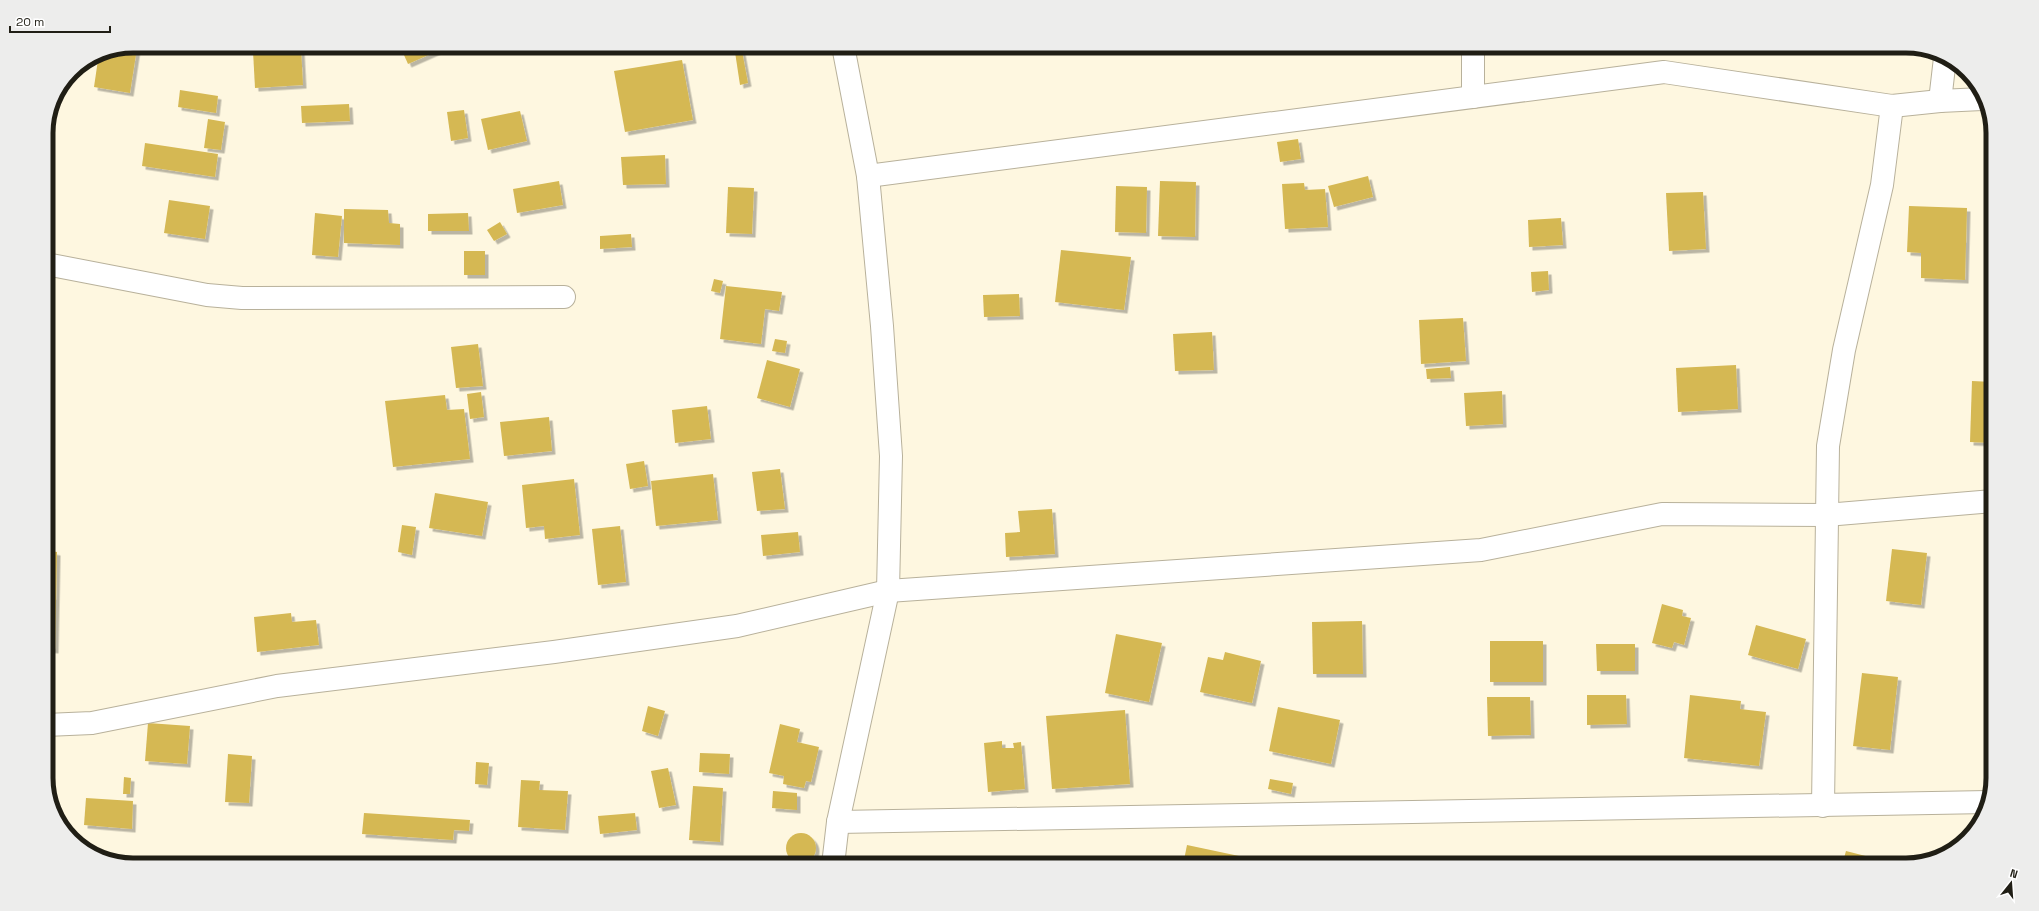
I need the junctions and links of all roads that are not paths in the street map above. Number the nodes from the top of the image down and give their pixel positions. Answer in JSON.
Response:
{"nodes":[{"id":1,"x":844,"y":53,"type":"edge"},
{"id":2,"x":1473,"y":53,"type":"edge"},
{"id":3,"x":1944,"y":63,"type":"edge"},
{"id":4,"x":1472,"y":97,"type":"junction"},
{"id":5,"x":1978,"y":99,"type":"edge"},
{"id":6,"x":1940,"y":101,"type":"junction"},
{"id":7,"x":1892,"y":106,"type":"junction"},
{"id":8,"x":868,"y":176,"type":"junction"},
{"id":9,"x":53,"y":265,"type":"edge"},
{"id":10,"x":564,"y":297,"type":"dead end"},
{"id":11,"x":1986,"y":502,"type":"edge"},
{"id":12,"x":1826,"y":515,"type":"junction"},
{"id":13,"x":888,"y":591,"type":"junction"},
{"id":14,"x":53,"y":725,"type":"edge"},
{"id":15,"x":1982,"y":802,"type":"edge"},
{"id":16,"x":1823,"y":806,"type":"junction"},
{"id":17,"x":838,"y":822,"type":"junction"},
{"id":18,"x":834,"y":858,"type":"edge"}],
"edges":[{"from":1,"to":8,"type":"street"},
{"from":2,"to":4,"type":"street"},
{"from":3,"to":6,"type":"street"},
{"from":4,"to":7,"type":"street"},
{"from":4,"to":8,"type":"street"},
{"from":5,"to":6,"type":"street"},
{"from":6,"to":7,"type":"street"},
{"from":7,"to":12,"type":"street"},
{"from":8,"to":13,"type":"street"},
{"from":9,"to":10,"type":"street"},
{"from":11,"to":12,"type":"street"},
{"from":12,"to":13,"type":"street"},
{"from":12,"to":16,"type":"street"},
{"from":13,"to":14,"type":"street"},
{"from":13,"to":17,"type":"street"},
{"from":15,"to":16,"type":"street"},
{"from":16,"to":17,"type":"street"},
{"from":17,"to":18,"type":"street"}]}
